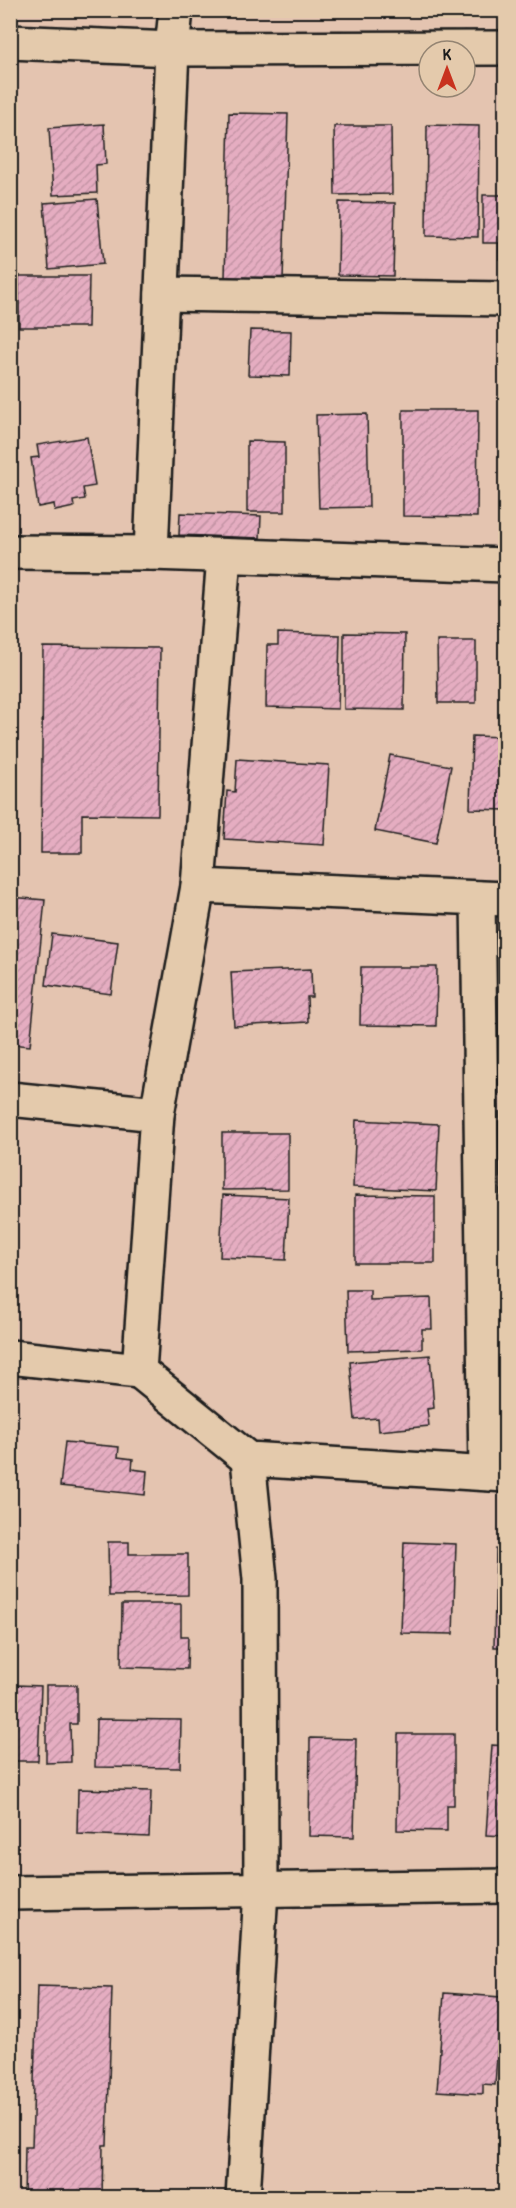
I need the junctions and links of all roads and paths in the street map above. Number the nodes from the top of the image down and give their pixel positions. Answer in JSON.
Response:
{"nodes":[{"id":1,"x":176,"y":10,"type":"edge"},
{"id":2,"x":10,"y":42,"type":"edge"},
{"id":3,"x":506,"y":48,"type":"edge"},
{"id":4,"x":172,"y":49,"type":"junction"},
{"id":5,"x":162,"y":294,"type":"junction"},
{"id":6,"x":506,"y":298,"type":"edge"},
{"id":7,"x":10,"y":552,"type":"edge"},
{"id":8,"x":151,"y":553,"type":"junction"},
{"id":9,"x":224,"y":556,"type":"junction"},
{"id":10,"x":506,"y":565,"type":"edge"},
{"id":11,"x":198,"y":886,"type":"junction"},
{"id":12,"x":492,"y":899,"type":"edge"},
{"id":13,"x":10,"y":1099,"type":"edge"},
{"id":14,"x":157,"y":1114,"type":"junction"},
{"id":15,"x":10,"y":1357,"type":"edge"},
{"id":16,"x":139,"y":1371,"type":"junction"},
{"id":17,"x":248,"y":1459,"type":"junction"},
{"id":18,"x":496,"y":1474,"type":"edge"},
{"id":19,"x":506,"y":1886,"type":"edge"},
{"id":20,"x":261,"y":1890,"type":"junction"},
{"id":21,"x":10,"y":1893,"type":"edge"},
{"id":22,"x":243,"y":2198,"type":"edge"}],
"edges":[{"from":1,"to":4,"type":"street"},
{"from":2,"to":4,"type":"street"},
{"from":3,"to":4,"type":"street"},
{"from":4,"to":5,"type":"street"},
{"from":5,"to":6,"type":"street"},
{"from":5,"to":8,"type":"street"},
{"from":7,"to":8,"type":"street"},
{"from":8,"to":9,"type":"street"},
{"from":9,"to":10,"type":"street"},
{"from":9,"to":11,"type":"street"},
{"from":11,"to":12,"type":"street"},
{"from":11,"to":14,"type":"street"},
{"from":12,"to":18,"type":"street"},
{"from":13,"to":14,"type":"street"},
{"from":14,"to":16,"type":"street"},
{"from":15,"to":16,"type":"street"},
{"from":16,"to":17,"type":"street"},
{"from":17,"to":18,"type":"street"},
{"from":17,"to":20,"type":"street"},
{"from":19,"to":20,"type":"street"},
{"from":20,"to":21,"type":"street"},
{"from":20,"to":22,"type":"street"}]}
